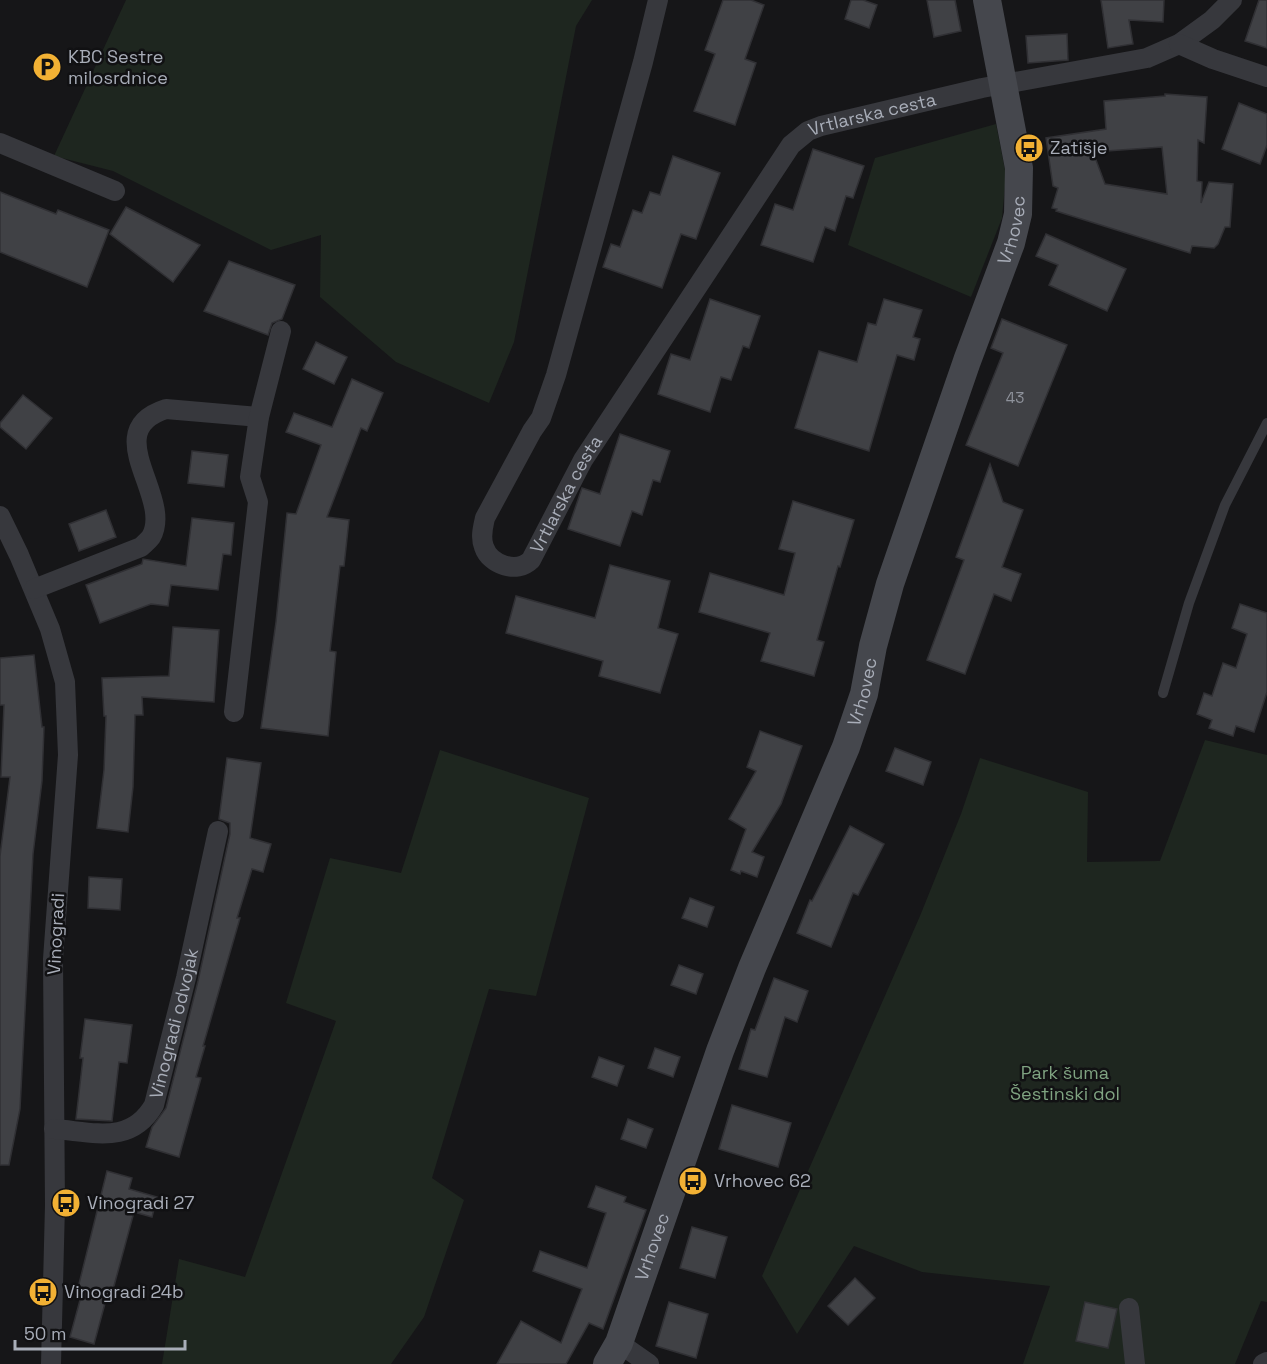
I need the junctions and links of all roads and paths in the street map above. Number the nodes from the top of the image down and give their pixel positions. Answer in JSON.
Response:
{"nodes":[{"id":1,"x":658,"y":0,"type":"edge"},
{"id":2,"x":987,"y":0,"type":"edge"},
{"id":3,"x":1232,"y":0,"type":"edge"},
{"id":4,"x":1179,"y":44,"type":"junction"},
{"id":5,"x":1267,"y":77,"type":"edge"},
{"id":6,"x":1002,"y":84,"type":"junction"},
{"id":7,"x":0,"y":143,"type":"edge"},
{"id":8,"x":115,"y":191,"type":"dead end"},
{"id":9,"x":281,"y":331,"type":"dead end"},
{"id":10,"x":259,"y":417,"type":"junction"},
{"id":11,"x":1267,"y":423,"type":"edge"},
{"id":12,"x":0,"y":516,"type":"edge"},
{"id":13,"x":34,"y":589,"type":"junction"},
{"id":14,"x":1162,"y":693,"type":"dead end"},
{"id":15,"x":234,"y":712,"type":"dead end"},
{"id":16,"x":218,"y":831,"type":"dead end"},
{"id":17,"x":54,"y":1129,"type":"junction"},
{"id":18,"x":1129,"y":1308,"type":"dead end"},
{"id":19,"x":613,"y":1354,"type":"edge"},
{"id":20,"x":51,"y":1364,"type":"edge"},
{"id":21,"x":649,"y":1364,"type":"edge"},
{"id":22,"x":1135,"y":1364,"type":"edge"}],
"edges":[{"from":1,"to":6,"type":"street","name":"Vrtlarska cesta"},
{"from":2,"to":6,"type":"street","name":"Vrhovec"},
{"from":3,"to":4,"type":"street"},
{"from":4,"to":5,"type":"street"},
{"from":4,"to":6,"type":"street"},
{"from":6,"to":19,"type":"street","name":"Vrhovec"},
{"from":7,"to":8,"type":"street"},
{"from":9,"to":10,"type":"street"},
{"from":10,"to":13,"type":"street"},
{"from":10,"to":15,"type":"street"},
{"from":11,"to":14,"type":"lane"},
{"from":12,"to":13,"type":"street","name":"Vinogradi"},
{"from":13,"to":17,"type":"street","name":"Vinogradi"},
{"from":16,"to":17,"type":"street","name":"Vinogradi odvojak"},
{"from":17,"to":20,"type":"street","name":"Vinogradi"},
{"from":18,"to":22,"type":"street"},
{"from":19,"to":21,"type":"street"}]}
